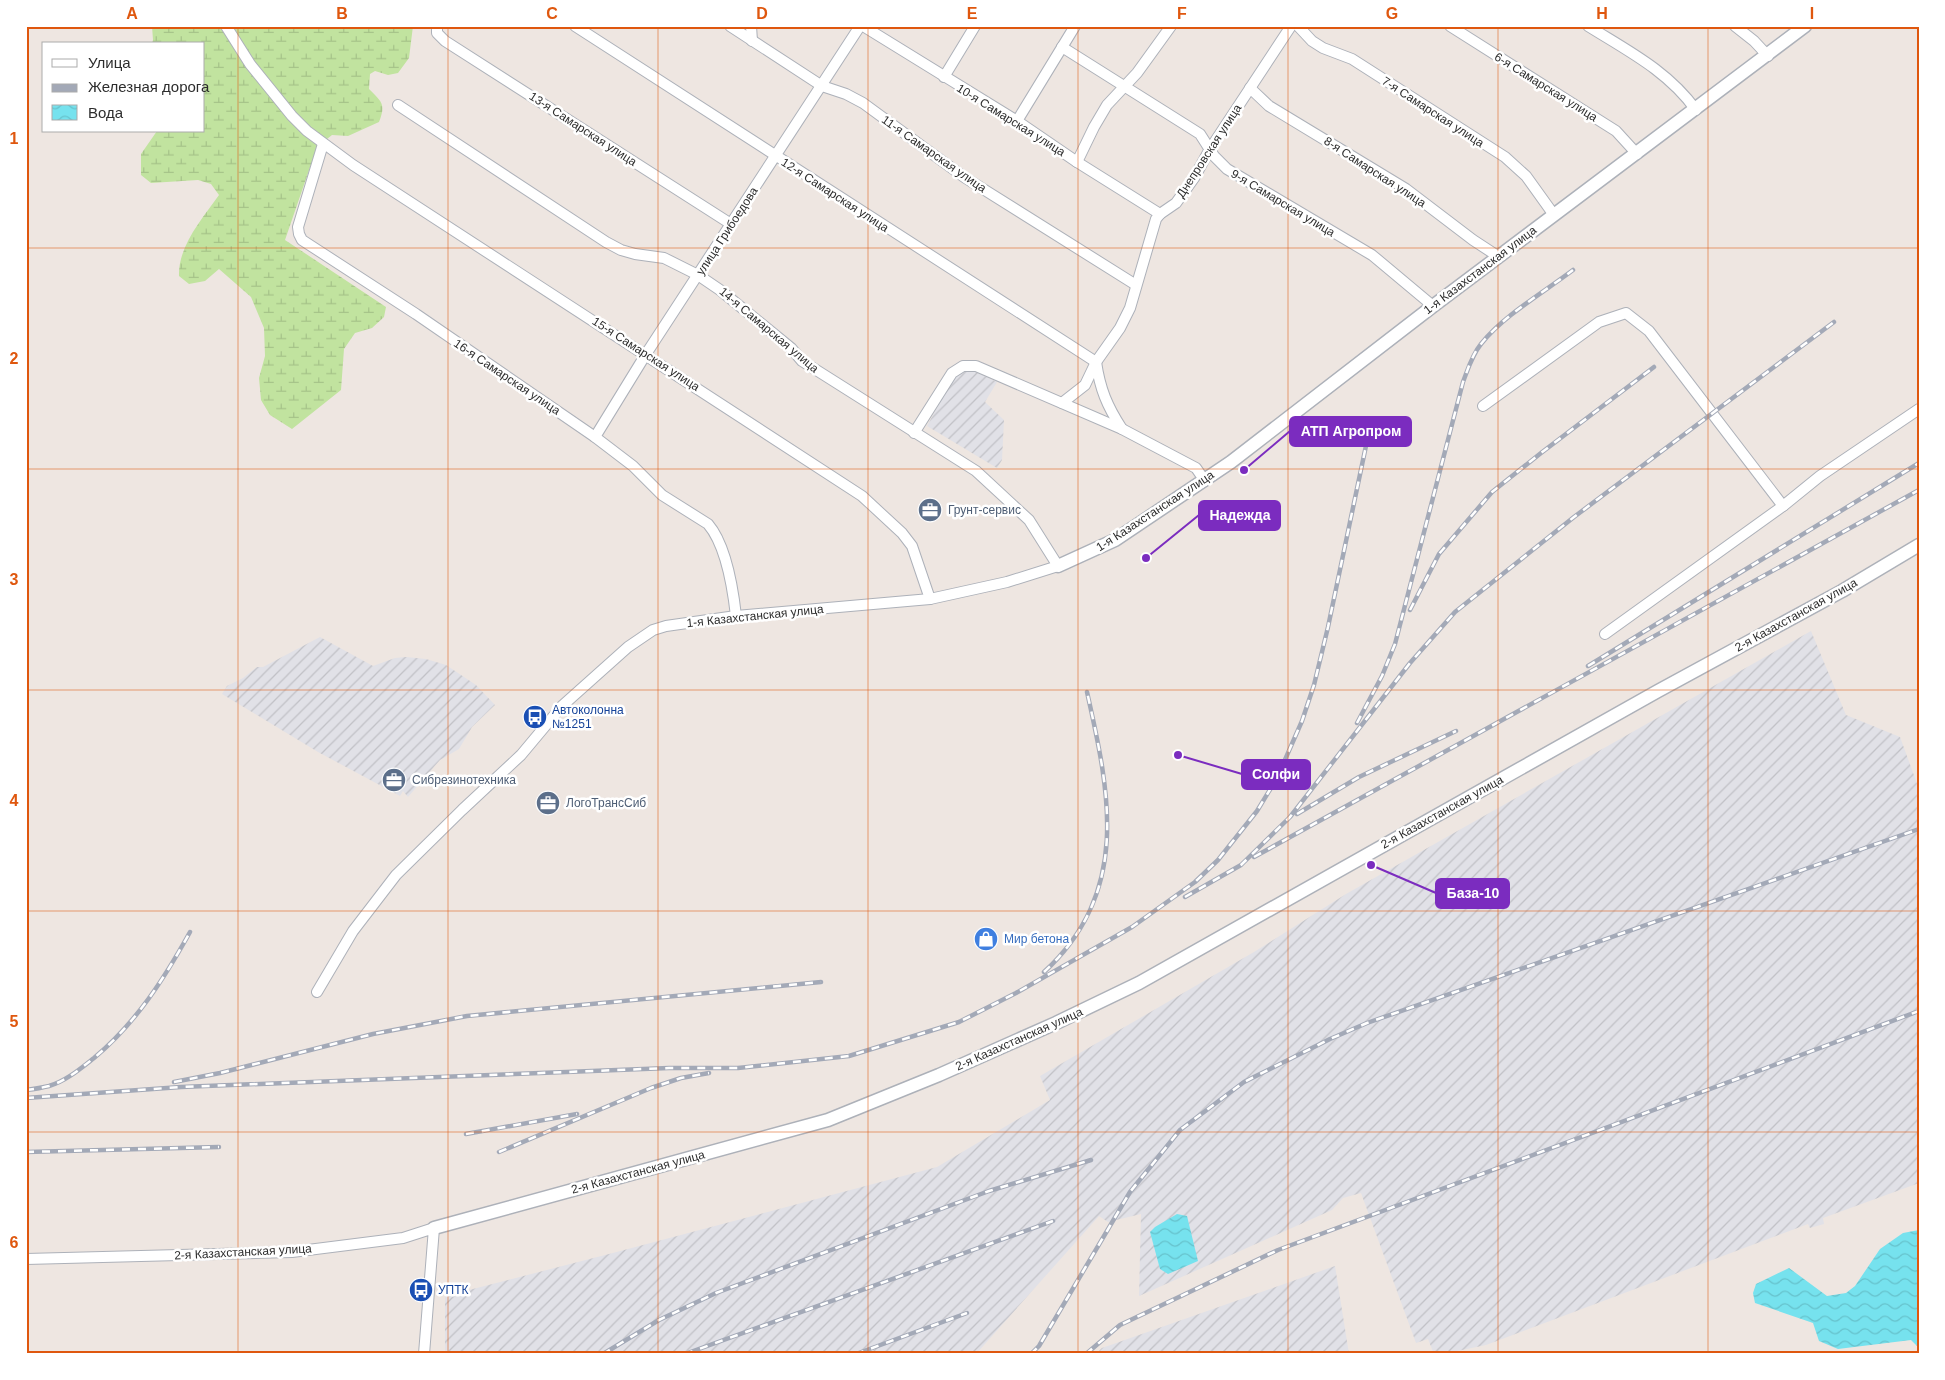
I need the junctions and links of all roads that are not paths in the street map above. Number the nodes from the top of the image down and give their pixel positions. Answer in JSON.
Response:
{"nodes":[{"id":1,"x":226,"y":26,"type":"edge"},
{"id":2,"x":575,"y":26,"type":"edge"},
{"id":3,"x":730,"y":26,"type":"edge"},
{"id":4,"x":751,"y":26,"type":"edge"},
{"id":5,"x":861,"y":26,"type":"edge"},
{"id":6,"x":975,"y":26,"type":"edge"},
{"id":7,"x":1075,"y":26,"type":"edge"},
{"id":8,"x":1171,"y":26,"type":"edge"},
{"id":9,"x":1291,"y":26,"type":"edge"},
{"id":10,"x":1298,"y":26,"type":"edge"},
{"id":11,"x":1450,"y":26,"type":"edge"},
{"id":12,"x":1588,"y":26,"type":"edge"},
{"id":13,"x":1735,"y":26,"type":"edge"},
{"id":14,"x":1805,"y":26,"type":"edge"},
{"id":15,"x":437,"y":30,"type":"edge"},
{"id":16,"x":752,"y":41,"type":"junction"},
{"id":17,"x":1062,"y":47,"type":"junction"},
{"id":18,"x":1768,"y":56,"type":"junction"},
{"id":19,"x":944,"y":77,"type":"junction"},
{"id":20,"x":822,"y":86,"type":"junction"},
{"id":21,"x":1124,"y":86,"type":"junction"},
{"id":22,"x":1250,"y":88,"type":"junction"},
{"id":23,"x":398,"y":105,"type":"dead end"},
{"id":24,"x":1696,"y":110,"type":"junction"},
{"id":25,"x":1017,"y":121,"type":"junction"},
{"id":26,"x":324,"y":144,"type":"junction"},
{"id":27,"x":1210,"y":148,"type":"junction"},
{"id":28,"x":1637,"y":154,"type":"junction"},
{"id":29,"x":776,"y":157,"type":"junction"},
{"id":30,"x":1077,"y":162,"type":"junction"},
{"id":31,"x":1160,"y":214,"type":"junction"},
{"id":32,"x":1554,"y":215,"type":"junction"},
{"id":33,"x":731,"y":224,"type":"junction"},
{"id":34,"x":1499,"y":258,"type":"junction"},
{"id":35,"x":698,"y":275,"type":"junction"},
{"id":36,"x":1136,"y":285,"type":"junction"},
{"id":37,"x":1433,"y":306,"type":"junction"},
{"id":38,"x":646,"y":354,"type":"junction"},
{"id":39,"x":1096,"y":362,"type":"junction"},
{"id":40,"x":1062,"y":403,"type":"junction"},
{"id":41,"x":1483,"y":406,"type":"dead end"},
{"id":42,"x":1919,"y":410,"type":"edge"},
{"id":43,"x":1122,"y":429,"type":"junction"},
{"id":44,"x":914,"y":433,"type":"junction"},
{"id":45,"x":595,"y":437,"type":"junction"},
{"id":46,"x":1204,"y":481,"type":"junction"},
{"id":47,"x":1783,"y":506,"type":"junction"},
{"id":48,"x":1919,"y":545,"type":"edge"},
{"id":49,"x":1058,"y":566,"type":"junction"},
{"id":50,"x":930,"y":599,"type":"junction"},
{"id":51,"x":736,"y":616,"type":"junction"},
{"id":52,"x":1605,"y":634,"type":"dead end"},
{"id":53,"x":316,"y":992,"type":"dead end"},
{"id":54,"x":434,"y":1228,"type":"junction"},
{"id":55,"x":26,"y":1259,"type":"edge"},
{"id":56,"x":424,"y":1354,"type":"edge"}],
"edges":[{"from":1,"to":26,"type":"street","name":"15-я Самарская улица"},
{"from":2,"to":29,"type":"street","name":"12-я Самарская улица"},
{"from":3,"to":16,"type":"street","name":"11-я Самарская улица"},
{"from":4,"to":16,"type":"street"},
{"from":5,"to":19,"type":"street","name":"10-я Самарская улица"},
{"from":5,"to":20,"type":"street","name":"улица Грибоедова"},
{"from":6,"to":19,"type":"street"},
{"from":7,"to":17,"type":"street"},
{"from":8,"to":21,"type":"street"},
{"from":9,"to":22,"type":"street","name":"Днепровская улица"},
{"from":10,"to":32,"type":"street","name":"7-я Самарская улица"},
{"from":11,"to":28,"type":"street","name":"6-я Самарская улица"},
{"from":12,"to":24,"type":"street"},
{"from":13,"to":18,"type":"street"},
{"from":14,"to":18,"type":"street","name":"1-я Казахстанская улица"},
{"from":15,"to":33,"type":"street","name":"13-я Самарская улица"},
{"from":16,"to":20,"type":"street","name":"11-я Самарская улица"},
{"from":17,"to":21,"type":"street","name":"9-я Самарская улица"},
{"from":17,"to":25,"type":"street"},
{"from":18,"to":24,"type":"street","name":"1-я Казахстанская улица"},
{"from":19,"to":25,"type":"street","name":"10-я Самарская улица"},
{"from":20,"to":29,"type":"street","name":"улица Грибоедова"},
{"from":20,"to":36,"type":"street","name":"11-я Самарская улица"},
{"from":21,"to":27,"type":"street","name":"9-я Самарская улица"},
{"from":21,"to":30,"type":"street"},
{"from":22,"to":27,"type":"street","name":"Днепровская улица"},
{"from":22,"to":34,"type":"street","name":"8-я Самарская улица"},
{"from":23,"to":35,"type":"street","name":"14-я Самарская улица"},
{"from":24,"to":28,"type":"street","name":"1-я Казахстанская улица"},
{"from":25,"to":30,"type":"street","name":"10-я Самарская улица"},
{"from":26,"to":38,"type":"street","name":"15-я Самарская улица"},
{"from":26,"to":45,"type":"street","name":"16-я Самарская улица"},
{"from":27,"to":31,"type":"street","name":"Днепровская улица"},
{"from":27,"to":37,"type":"street","name":"9-я Самарская улица"},
{"from":28,"to":32,"type":"street","name":"1-я Казахстанская улица"},
{"from":29,"to":33,"type":"street","name":"улица Грибоедова"},
{"from":29,"to":39,"type":"street","name":"12-я Самарская улица"},
{"from":30,"to":31,"type":"street","name":"10-я Самарская улица"},
{"from":31,"to":36,"type":"street","name":"Днепровская улица"},
{"from":32,"to":34,"type":"street","name":"1-я Казахстанская улица"},
{"from":33,"to":35,"type":"street","name":"улица Грибоедова"},
{"from":34,"to":37,"type":"street","name":"1-я Казахстанская улица"},
{"from":35,"to":38,"type":"street","name":"улица Грибоедова"},
{"from":35,"to":44,"type":"street","name":"14-я Самарская улица"},
{"from":36,"to":39,"type":"street","name":"Днепровская улица"},
{"from":37,"to":46,"type":"street","name":"1-я Казахстанская улица"},
{"from":38,"to":45,"type":"street","name":"улица Грибоедова"},
{"from":38,"to":50,"type":"street","name":"15-я Самарская улица"},
{"from":39,"to":40,"type":"street","name":"Днепровская улица"},
{"from":39,"to":43,"type":"street"},
{"from":40,"to":43,"type":"street"},
{"from":40,"to":44,"type":"street"},
{"from":41,"to":47,"type":"street"},
{"from":42,"to":47,"type":"street"},
{"from":43,"to":46,"type":"street"},
{"from":44,"to":49,"type":"street","name":"14-я Самарская улица"},
{"from":45,"to":51,"type":"street","name":"16-я Самарская улица"},
{"from":46,"to":49,"type":"street","name":"1-я Казахстанская улица"},
{"from":47,"to":52,"type":"street"},
{"from":48,"to":54,"type":"street","name":"2-я Казахстанская улица"},
{"from":49,"to":50,"type":"street","name":"1-я Казахстанская улица"},
{"from":50,"to":51,"type":"street","name":"1-я Казахстанская улица"},
{"from":51,"to":53,"type":"street","name":"1-я Казахстанская улица"},
{"from":54,"to":55,"type":"street","name":"2-я Казахстанская улица"},
{"from":54,"to":56,"type":"street"}]}
